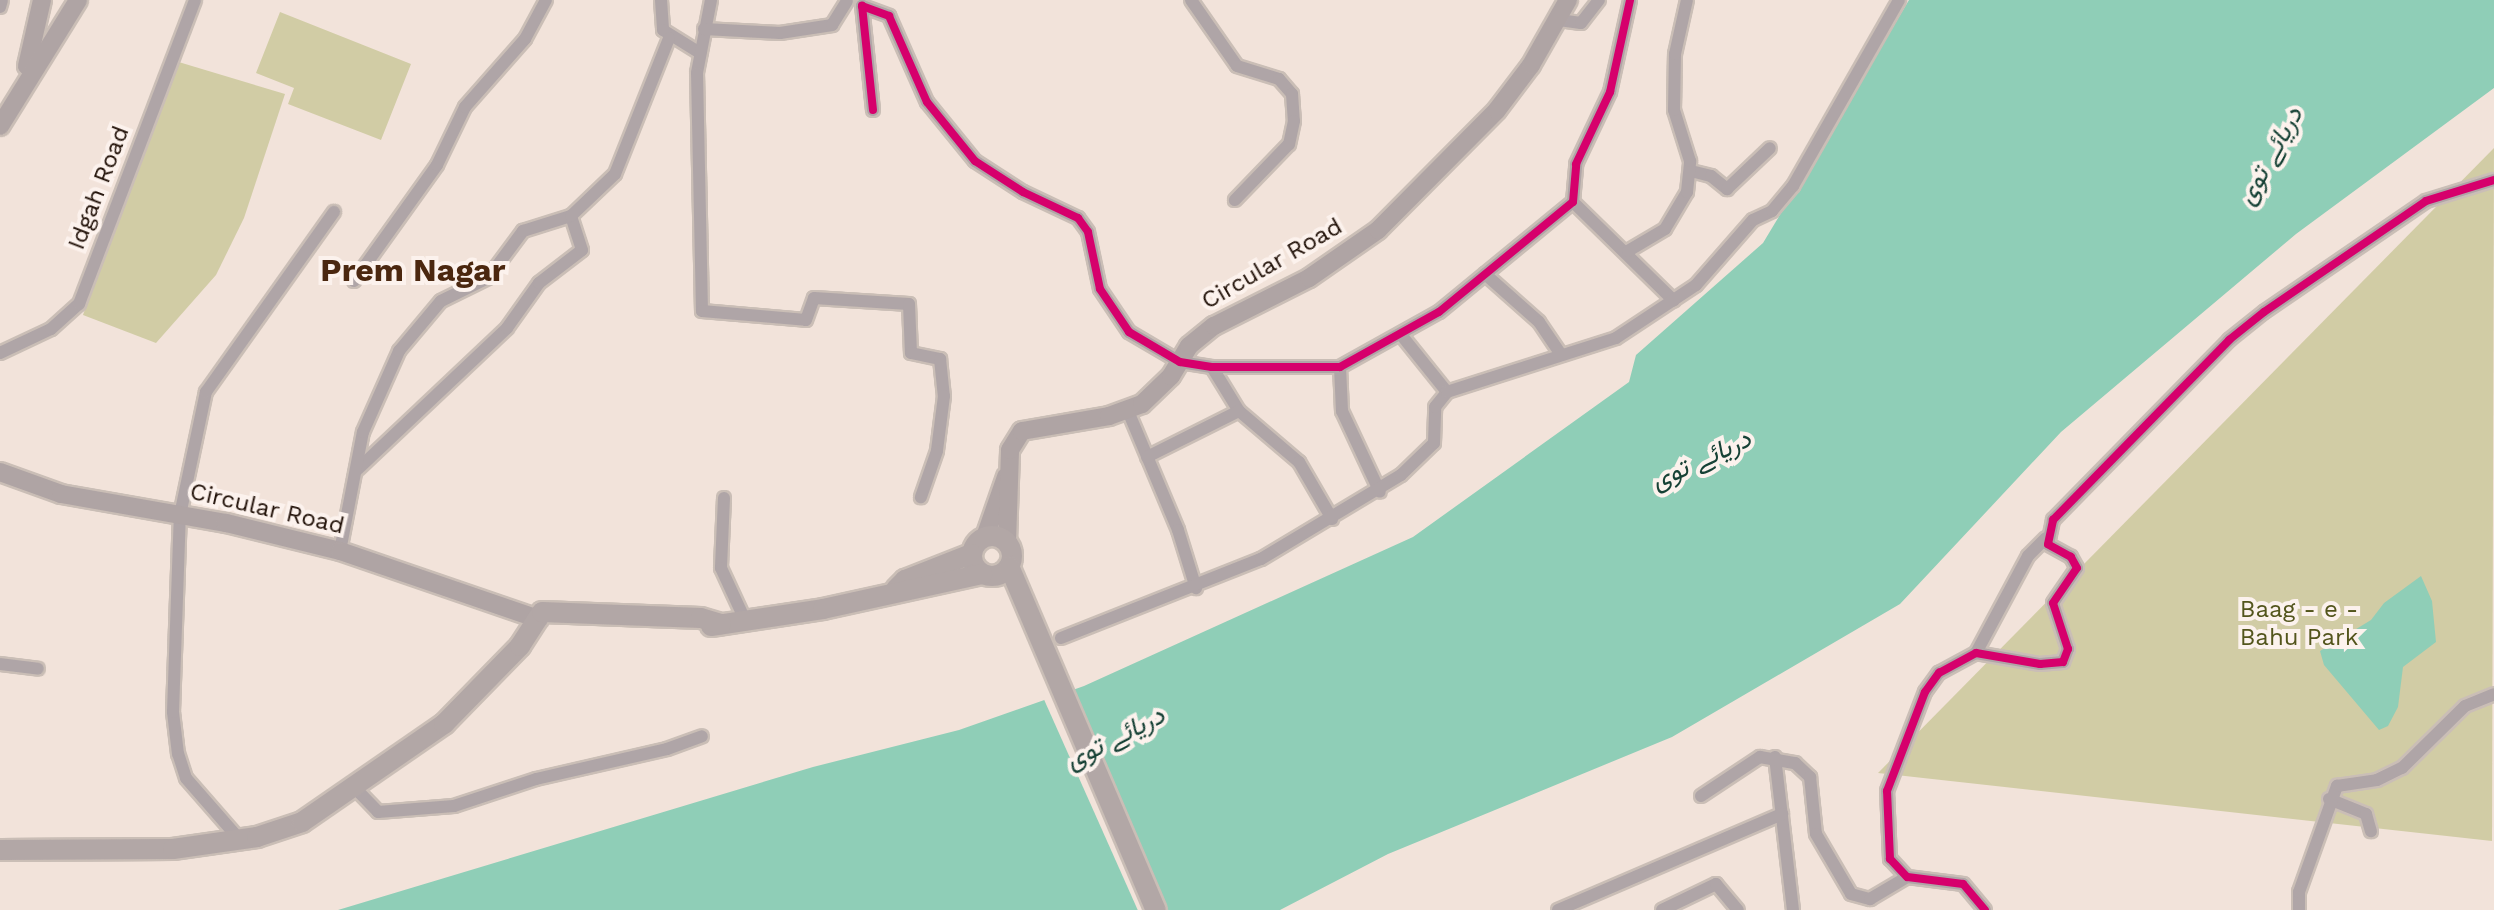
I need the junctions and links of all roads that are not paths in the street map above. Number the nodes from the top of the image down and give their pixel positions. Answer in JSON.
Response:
{"nodes":[{"id":1,"x":2,"y":0,"type":"edge"},
{"id":2,"x":42,"y":0,"type":"edge"},
{"id":3,"x":78,"y":0,"type":"edge"},
{"id":4,"x":195,"y":0,"type":"edge"},
{"id":5,"x":546,"y":0,"type":"edge"},
{"id":6,"x":661,"y":0,"type":"edge"},
{"id":7,"x":711,"y":0,"type":"edge"},
{"id":8,"x":1191,"y":0,"type":"edge"},
{"id":9,"x":1568,"y":0,"type":"edge"},
{"id":10,"x":1599,"y":0,"type":"edge"},
{"id":11,"x":1630,"y":0,"type":"edge"},
{"id":12,"x":1687,"y":0,"type":"edge"},
{"id":13,"x":1899,"y":0,"type":"edge"},
{"id":14,"x":845,"y":1,"type":"edge"},
{"id":15,"x":862,"y":6,"type":"junction"},
{"id":16,"x":0,"y":7,"type":"edge"},
{"id":17,"x":1559,"y":20,"type":"junction"},
{"id":18,"x":704,"y":29,"type":"junction"},
{"id":19,"x":669,"y":38,"type":"junction"},
{"id":20,"x":700,"y":53,"type":"junction"},
{"id":21,"x":12,"y":106,"type":"junction"},
{"id":22,"x":873,"y":110,"type":"dead end"},
{"id":23,"x":0,"y":126,"type":"edge"},
{"id":24,"x":1770,"y":148,"type":"dead end"},
{"id":25,"x":1691,"y":171,"type":"junction"},
{"id":26,"x":2494,"y":180,"type":"edge"},
{"id":27,"x":1235,"y":200,"type":"dead end"},
{"id":28,"x":1573,"y":202,"type":"junction"},
{"id":29,"x":334,"y":212,"type":"dead end"},
{"id":30,"x":571,"y":216,"type":"junction"},
{"id":31,"x":1628,"y":251,"type":"junction"},
{"id":32,"x":1485,"y":274,"type":"junction"},
{"id":33,"x":354,"y":281,"type":"dead end"},
{"id":34,"x":1674,"y":301,"type":"junction"},
{"id":35,"x":1402,"y":336,"type":"junction"},
{"id":36,"x":0,"y":353,"type":"edge"},
{"id":37,"x":1560,"y":353,"type":"junction"},
{"id":38,"x":1180,"y":362,"type":"junction"},
{"id":39,"x":1212,"y":367,"type":"junction"},
{"id":40,"x":1340,"y":367,"type":"junction"},
{"id":41,"x":1447,"y":392,"type":"junction"},
{"id":42,"x":1128,"y":411,"type":"junction"},
{"id":43,"x":1239,"y":411,"type":"junction"},
{"id":44,"x":1147,"y":457,"type":"junction"},
{"id":45,"x":358,"y":469,"type":"junction"},
{"id":46,"x":0,"y":472,"type":"edge"},
{"id":47,"x":1006,"y":477,"type":"junction"},
{"id":48,"x":1380,"y":492,"type":"junction"},
{"id":49,"x":921,"y":497,"type":"dead end"},
{"id":50,"x":724,"y":498,"type":"dead end"},
{"id":51,"x":180,"y":515,"type":"junction"},
{"id":52,"x":1332,"y":519,"type":"junction"},
{"id":53,"x":985,"y":537,"type":"junction"},
{"id":54,"x":2046,"y":538,"type":"junction"},
{"id":55,"x":1007,"y":542,"type":"junction"},
{"id":56,"x":340,"y":551,"type":"junction"},
{"id":57,"x":971,"y":554,"type":"junction"},
{"id":58,"x":1002,"y":580,"type":"junction"},
{"id":59,"x":1196,"y":588,"type":"junction"},
{"id":60,"x":893,"y":592,"type":"junction"},
{"id":61,"x":541,"y":615,"type":"junction"},
{"id":62,"x":746,"y":622,"type":"junction"},
{"id":63,"x":1061,"y":638,"type":"dead end"},
{"id":64,"x":1978,"y":646,"type":"junction"},
{"id":65,"x":0,"y":664,"type":"edge"},
{"id":66,"x":38,"y":669,"type":"dead end"},
{"id":67,"x":2494,"y":694,"type":"edge"},
{"id":68,"x":702,"y":736,"type":"dead end"},
{"id":69,"x":1775,"y":757,"type":"junction"},
{"id":70,"x":359,"y":793,"type":"junction"},
{"id":71,"x":1701,"y":796,"type":"dead end"},
{"id":72,"x":2329,"y":799,"type":"junction"},
{"id":73,"x":1782,"y":814,"type":"junction"},
{"id":74,"x":2371,"y":831,"type":"dead end"},
{"id":75,"x":240,"y":840,"type":"junction"},
{"id":76,"x":0,"y":850,"type":"edge"},
{"id":77,"x":0,"y":859,"type":"edge"},
{"id":78,"x":1907,"y":877,"type":"junction"},
{"id":79,"x":1145,"y":910,"type":"edge"},
{"id":80,"x":1156,"y":910,"type":"edge"},
{"id":81,"x":1558,"y":910,"type":"edge"},
{"id":82,"x":1662,"y":910,"type":"edge"},
{"id":83,"x":1738,"y":910,"type":"edge"},
{"id":84,"x":1793,"y":910,"type":"edge"},
{"id":85,"x":1985,"y":910,"type":"edge"},
{"id":86,"x":2299,"y":910,"type":"edge"}],
"edges":[{"from":1,"to":16,"type":"street"},
{"from":2,"to":21,"type":"main road"},
{"from":3,"to":21,"type":"main road"},
{"from":4,"to":36,"type":"street","name":"Idgah Road"},
{"from":5,"to":33,"type":"street"},
{"from":6,"to":19,"type":"street"},
{"from":7,"to":18,"type":"street"},
{"from":8,"to":27,"type":"street"},
{"from":9,"to":17,"type":"main road","name":"Circular Road"},
{"from":10,"to":17,"type":"street"},
{"from":11,"to":28,"type":"street"},
{"from":12,"to":25,"type":"street"},
{"from":13,"to":34,"type":"street"},
{"from":14,"to":15,"type":"street"},
{"from":14,"to":18,"type":"street"},
{"from":15,"to":22,"type":"street"},
{"from":15,"to":38,"type":"street"},
{"from":17,"to":38,"type":"main road","name":"Circular Road"},
{"from":18,"to":20,"type":"street"},
{"from":19,"to":20,"type":"street"},
{"from":19,"to":30,"type":"street"},
{"from":20,"to":49,"type":"street"},
{"from":21,"to":23,"type":"main road"},
{"from":24,"to":25,"type":"street"},
{"from":25,"to":31,"type":"street"},
{"from":26,"to":54,"type":"street"},
{"from":28,"to":31,"type":"street"},
{"from":28,"to":32,"type":"street"},
{"from":29,"to":51,"type":"street"},
{"from":30,"to":45,"type":"street"},
{"from":30,"to":45,"type":"street"},
{"from":31,"to":34,"type":"street"},
{"from":32,"to":35,"type":"street"},
{"from":32,"to":37,"type":"street"},
{"from":34,"to":37,"type":"street"},
{"from":35,"to":40,"type":"street"},
{"from":35,"to":41,"type":"street"},
{"from":37,"to":41,"type":"street"},
{"from":38,"to":39,"type":"street"},
{"from":38,"to":42,"type":"main road","name":"Circular Road"},
{"from":39,"to":40,"type":"street"},
{"from":39,"to":43,"type":"street"},
{"from":40,"to":48,"type":"street"},
{"from":41,"to":48,"type":"street"},
{"from":42,"to":44,"type":"street"},
{"from":42,"to":47,"type":"main road","name":"Circular Road"},
{"from":43,"to":44,"type":"street"},
{"from":43,"to":52,"type":"street"},
{"from":44,"to":59,"type":"street"},
{"from":45,"to":56,"type":"street"},
{"from":46,"to":51,"type":"main road","name":"Circular Road"},
{"from":47,"to":53,"type":"main road"},
{"from":47,"to":55,"type":"main road"},
{"from":48,"to":52,"type":"street"},
{"from":50,"to":62,"type":"street"},
{"from":51,"to":56,"type":"main road","name":"Circular Road"},
{"from":51,"to":75,"type":"street"},
{"from":52,"to":59,"type":"street"},
{"from":53,"to":55,"type":"main road"},
{"from":53,"to":57,"type":"main road"},
{"from":54,"to":64,"type":"street"},
{"from":54,"to":64,"type":"street"},
{"from":55,"to":58,"type":"main road"},
{"from":56,"to":61,"type":"main road","name":"Circular Road"},
{"from":57,"to":58,"type":"main road"},
{"from":57,"to":60,"type":"main road"},
{"from":58,"to":60,"type":"main road","name":"Circular Road"},
{"from":58,"to":79,"type":"main road"},
{"from":58,"to":80,"type":"main road"},
{"from":59,"to":63,"type":"street"},
{"from":60,"to":62,"type":"main road","name":"Circular Road"},
{"from":61,"to":62,"type":"main road","name":"Circular Road"},
{"from":61,"to":70,"type":"main road"},
{"from":64,"to":78,"type":"street"},
{"from":65,"to":66,"type":"street"},
{"from":67,"to":72,"type":"street"},
{"from":68,"to":70,"type":"street"},
{"from":69,"to":71,"type":"street"},
{"from":69,"to":73,"type":"street"},
{"from":69,"to":78,"type":"street"},
{"from":70,"to":75,"type":"main road"},
{"from":70,"to":77,"type":"main road"},
{"from":72,"to":74,"type":"street"},
{"from":72,"to":86,"type":"street"},
{"from":73,"to":81,"type":"street"},
{"from":73,"to":84,"type":"street"},
{"from":75,"to":76,"type":"main road"},
{"from":78,"to":85,"type":"street"},
{"from":82,"to":83,"type":"street"}]}
